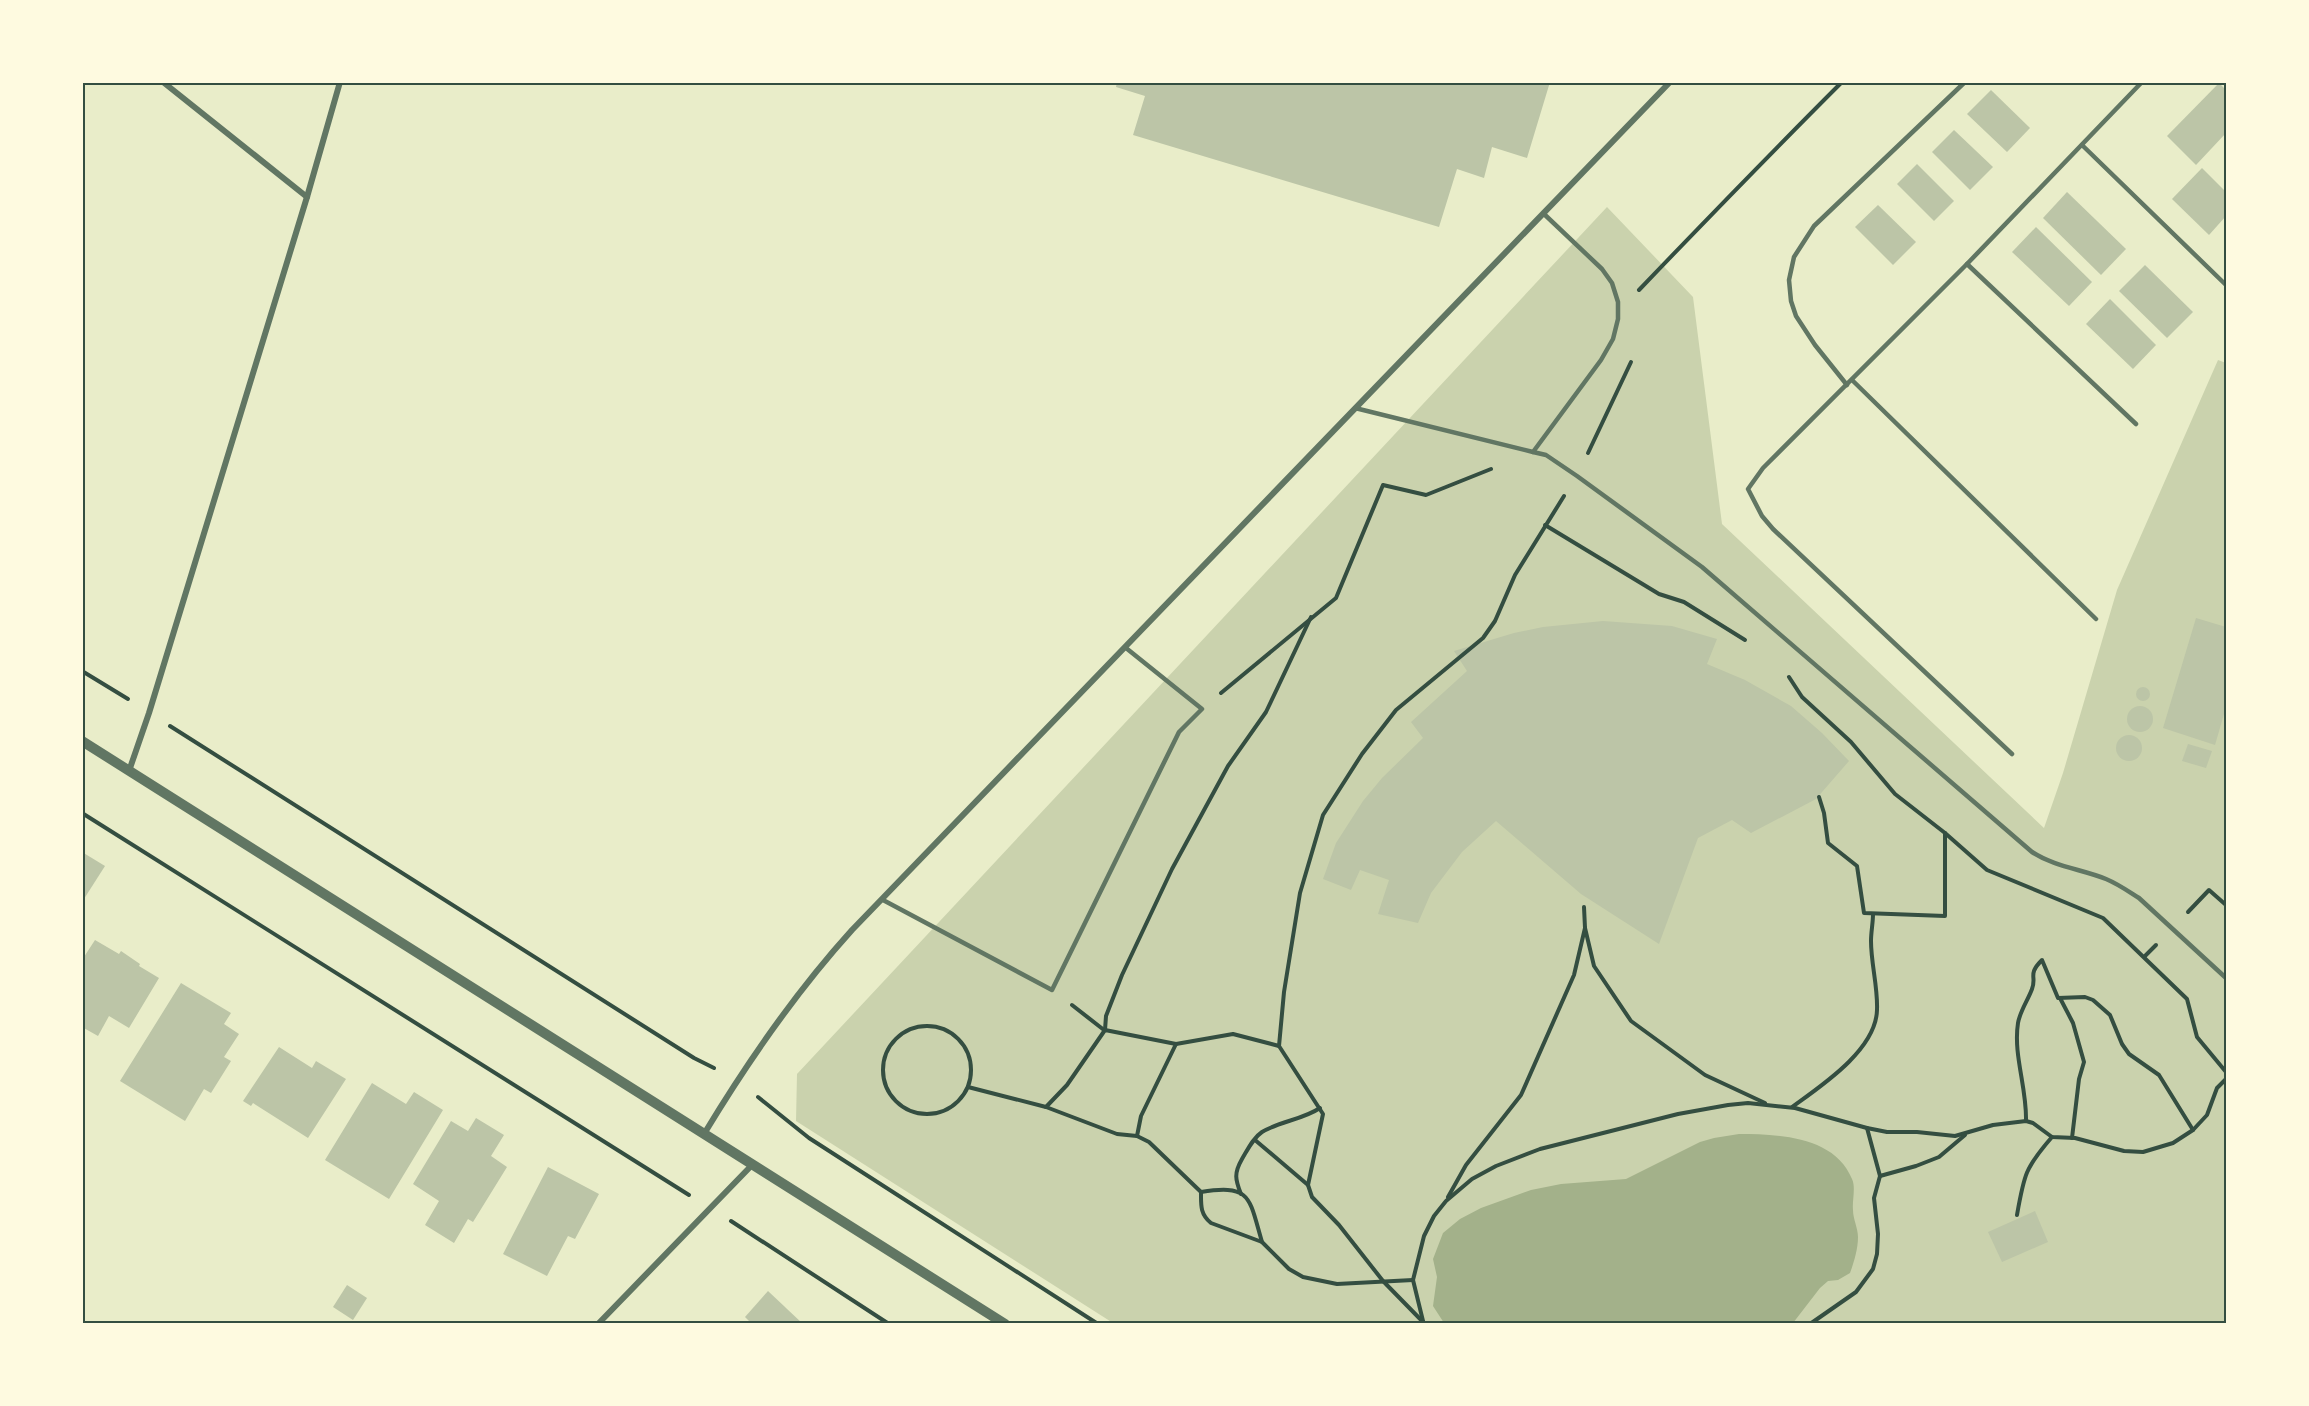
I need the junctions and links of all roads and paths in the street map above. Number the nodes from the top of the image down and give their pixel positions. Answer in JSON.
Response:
{"nodes":[{"id":1,"x":163,"y":82,"type":"edge"},
{"id":2,"x":340,"y":82,"type":"edge"},
{"id":3,"x":1670,"y":82,"type":"edge"},
{"id":4,"x":1965,"y":82,"type":"edge"},
{"id":5,"x":2142,"y":82,"type":"edge"},
{"id":6,"x":2082,"y":145,"type":"junction"},
{"id":7,"x":307,"y":197,"type":"junction"},
{"id":8,"x":1544,"y":214,"type":"junction"},
{"id":9,"x":1968,"y":264,"type":"junction"},
{"id":10,"x":2226,"y":285,"type":"edge"},
{"id":11,"x":1852,"y":380,"type":"junction"},
{"id":12,"x":1847,"y":385,"type":"junction"},
{"id":13,"x":1355,"y":408,"type":"junction"},
{"id":14,"x":2136,"y":424,"type":"dead end"},
{"id":15,"x":1533,"y":452,"type":"junction"},
{"id":16,"x":1545,"y":525,"type":"dead end"},
{"id":17,"x":1311,"y":617,"type":"junction"},
{"id":18,"x":2096,"y":619,"type":"dead end"},
{"id":19,"x":1749,"y":642,"type":"dead end"},
{"id":20,"x":1126,"y":648,"type":"junction"},
{"id":21,"x":1783,"y":669,"type":"dead end"},
{"id":22,"x":82,"y":671,"type":"edge"},
{"id":23,"x":1202,"y":708,"type":"junction"},
{"id":24,"x":149,"y":713,"type":"junction"},
{"id":25,"x":82,"y":741,"type":"edge"},
{"id":26,"x":2012,"y":754,"type":"dead end"},
{"id":27,"x":129,"y":771,"type":"junction"},
{"id":28,"x":1819,"y":797,"type":"dead end"},
{"id":29,"x":82,"y":813,"type":"edge"},
{"id":30,"x":1323,"y":815,"type":"dead end"},
{"id":31,"x":1945,"y":833,"type":"junction"},
{"id":32,"x":883,"y":900,"type":"junction"},
{"id":33,"x":1584,"y":907,"type":"dead end"},
{"id":34,"x":1873,"y":914,"type":"junction"},
{"id":35,"x":1585,"y":928,"type":"junction"},
{"id":36,"x":2226,"y":978,"type":"edge"},
{"id":37,"x":1052,"y":990,"type":"junction"},
{"id":38,"x":2060,"y":998,"type":"junction"},
{"id":39,"x":1105,"y":1030,"type":"junction"},
{"id":40,"x":1176,"y":1044,"type":"junction"},
{"id":41,"x":1279,"y":1046,"type":"junction"},
{"id":42,"x":2226,"y":1072,"type":"edge"},
{"id":43,"x":2226,"y":1079,"type":"edge"},
{"id":44,"x":737,"y":1080,"type":"junction"},
{"id":45,"x":968,"y":1087,"type":"junction"},
{"id":46,"x":1774,"y":1106,"type":"junction"},
{"id":47,"x":1046,"y":1107,"type":"junction"},
{"id":48,"x":1320,"y":1108,"type":"junction"},
{"id":49,"x":1791,"y":1108,"type":"junction"},
{"id":50,"x":2026,"y":1121,"type":"junction"},
{"id":51,"x":1867,"y":1128,"type":"junction"},
{"id":52,"x":2193,"y":1130,"type":"junction"},
{"id":53,"x":1968,"y":1133,"type":"junction"},
{"id":54,"x":704,"y":1134,"type":"junction"},
{"id":55,"x":1137,"y":1136,"type":"junction"},
{"id":56,"x":2052,"y":1137,"type":"junction"},
{"id":57,"x":2072,"y":1138,"type":"junction"},
{"id":58,"x":1254,"y":1140,"type":"junction"},
{"id":59,"x":753,"y":1164,"type":"junction"},
{"id":60,"x":1880,"y":1176,"type":"junction"},
{"id":61,"x":1308,"y":1185,"type":"junction"},
{"id":62,"x":1201,"y":1192,"type":"junction"},
{"id":63,"x":1241,"y":1194,"type":"junction"},
{"id":64,"x":1446,"y":1201,"type":"junction"},
{"id":65,"x":709,"y":1207,"type":"junction"},
{"id":66,"x":2017,"y":1215,"type":"dead end"},
{"id":67,"x":1262,"y":1242,"type":"junction"},
{"id":68,"x":1413,"y":1280,"type":"junction"},
{"id":69,"x":1383,"y":1281,"type":"junction"},
{"id":70,"x":1424,"y":1322,"type":"edge"},
{"id":71,"x":598,"y":1323,"type":"edge"},
{"id":72,"x":889,"y":1323,"type":"edge"},
{"id":73,"x":1005,"y":1323,"type":"edge"},
{"id":74,"x":1098,"y":1323,"type":"edge"},
{"id":75,"x":1810,"y":1323,"type":"edge"}],
"edges":[{"from":1,"to":7,"type":"street"},
{"from":2,"to":7,"type":"street"},
{"from":3,"to":8,"type":"street"},
{"from":4,"to":12,"type":"lane"},
{"from":5,"to":6,"type":"lane"},
{"from":6,"to":9,"type":"lane"},
{"from":6,"to":10,"type":"lane"},
{"from":7,"to":24,"type":"street"},
{"from":8,"to":13,"type":"street"},
{"from":8,"to":15,"type":"lane"},
{"from":9,"to":11,"type":"lane"},
{"from":9,"to":14,"type":"lane"},
{"from":11,"to":12,"type":"lane"},
{"from":11,"to":18,"type":"lane"},
{"from":12,"to":26,"type":"lane"},
{"from":13,"to":15,"type":"lane"},
{"from":13,"to":20,"type":"street"},
{"from":15,"to":17,"type":"path"},
{"from":15,"to":36,"type":"lane"},
{"from":16,"to":19,"type":"path"},
{"from":17,"to":23,"type":"path"},
{"from":17,"to":39,"type":"path"},
{"from":20,"to":23,"type":"lane"},
{"from":20,"to":32,"type":"street"},
{"from":21,"to":31,"type":"path"},
{"from":22,"to":24,"type":"path"},
{"from":23,"to":37,"type":"lane"},
{"from":24,"to":27,"type":"street"},
{"from":24,"to":44,"type":"path"},
{"from":25,"to":27,"type":"street"},
{"from":27,"to":54,"type":"street"},
{"from":28,"to":34,"type":"path"},
{"from":29,"to":65,"type":"path"},
{"from":30,"to":41,"type":"path"},
{"from":31,"to":34,"type":"path"},
{"from":31,"to":42,"type":"path"},
{"from":32,"to":37,"type":"lane"},
{"from":32,"to":44,"type":"street"},
{"from":33,"to":35,"type":"path"},
{"from":34,"to":49,"type":"path"},
{"from":35,"to":46,"type":"path"},
{"from":35,"to":64,"type":"path"},
{"from":37,"to":39,"type":"path"},
{"from":38,"to":50,"type":"path"},
{"from":38,"to":52,"type":"path"},
{"from":38,"to":57,"type":"path"},
{"from":39,"to":40,"type":"path"},
{"from":39,"to":47,"type":"path"},
{"from":40,"to":41,"type":"path"},
{"from":40,"to":55,"type":"path"},
{"from":41,"to":48,"type":"path"},
{"from":43,"to":52,"type":"path"},
{"from":44,"to":54,"type":"street"},
{"from":44,"to":74,"type":"path"},
{"from":45,"to":45,"type":"path"},
{"from":45,"to":47,"type":"path"},
{"from":46,"to":49,"type":"path"},
{"from":46,"to":64,"type":"path"},
{"from":47,"to":55,"type":"path"},
{"from":48,"to":58,"type":"path"},
{"from":48,"to":61,"type":"path"},
{"from":49,"to":51,"type":"path"},
{"from":50,"to":53,"type":"path"},
{"from":50,"to":56,"type":"path"},
{"from":51,"to":53,"type":"path"},
{"from":51,"to":60,"type":"path"},
{"from":52,"to":57,"type":"path"},
{"from":53,"to":60,"type":"path"},
{"from":54,"to":59,"type":"street"},
{"from":55,"to":62,"type":"path"},
{"from":56,"to":57,"type":"path"},
{"from":56,"to":66,"type":"path"},
{"from":58,"to":61,"type":"path"},
{"from":58,"to":63,"type":"path"},
{"from":59,"to":65,"type":"street"},
{"from":59,"to":73,"type":"street"},
{"from":60,"to":75,"type":"path"},
{"from":61,"to":69,"type":"path"},
{"from":62,"to":63,"type":"path"},
{"from":62,"to":67,"type":"path"},
{"from":63,"to":67,"type":"path"},
{"from":64,"to":68,"type":"path"},
{"from":65,"to":71,"type":"street"},
{"from":65,"to":72,"type":"path"},
{"from":67,"to":69,"type":"path"},
{"from":68,"to":69,"type":"path"},
{"from":68,"to":70,"type":"path"},
{"from":69,"to":70,"type":"path"}]}
